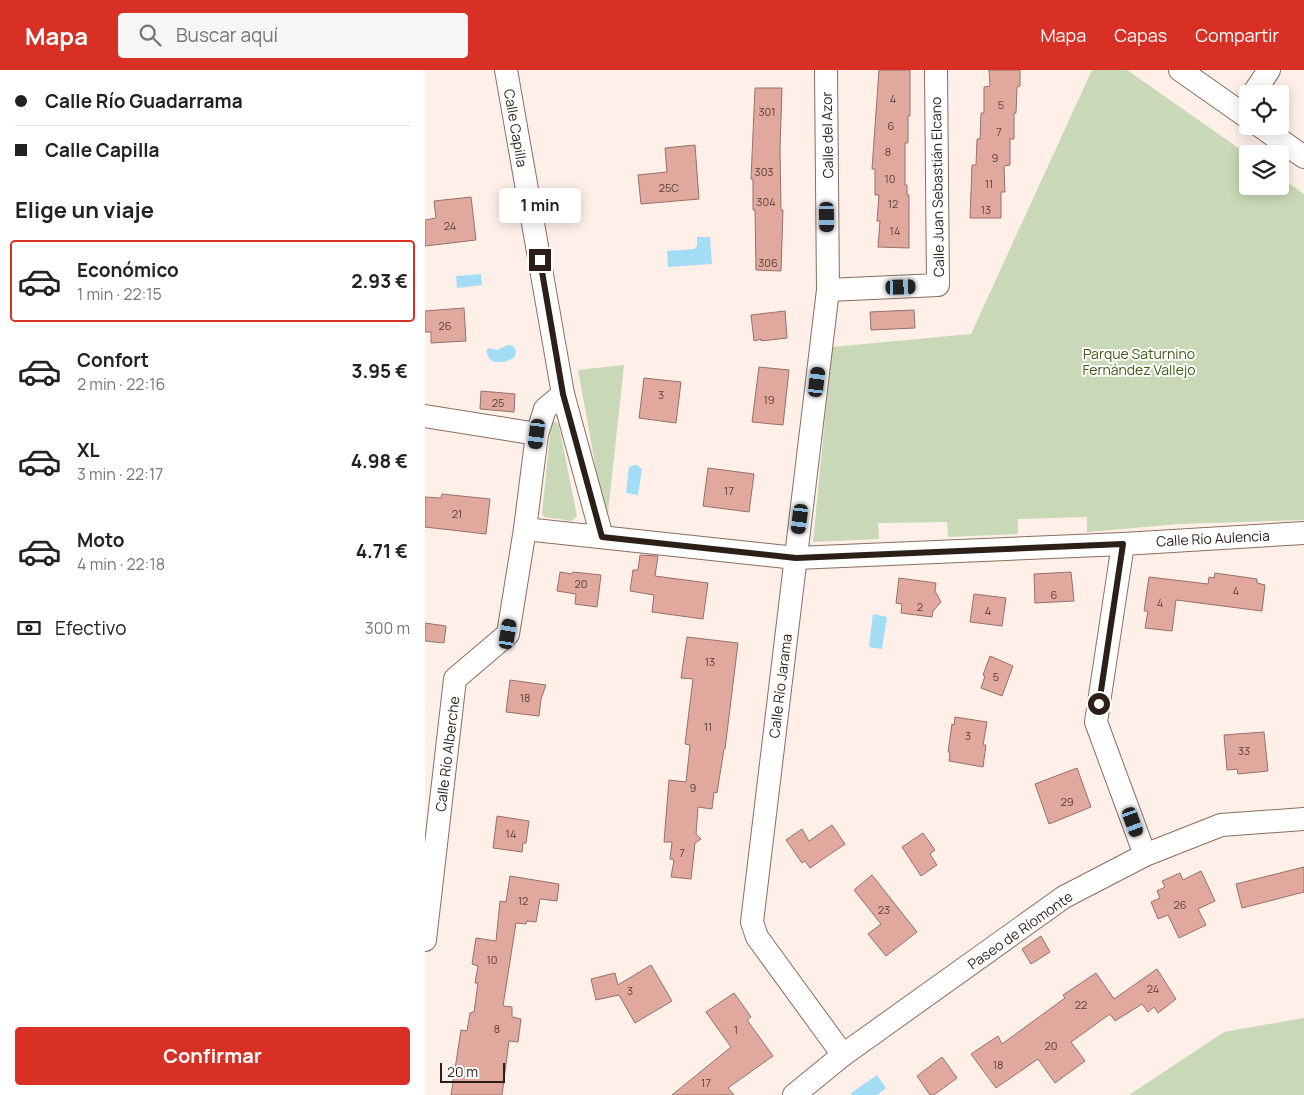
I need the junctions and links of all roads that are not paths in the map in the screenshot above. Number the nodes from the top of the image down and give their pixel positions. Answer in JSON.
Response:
{"nodes":[{"id":1,"x":506,"y":70,"type":"edge"},
{"id":2,"x":826,"y":70,"type":"edge"},
{"id":3,"x":936,"y":70,"type":"edge"},
{"id":4,"x":1181,"y":70,"type":"edge"},
{"id":5,"x":1269,"y":70,"type":"edge"},
{"id":6,"x":1259,"y":85,"type":"edge"},
{"id":7,"x":1239,"y":107,"type":"edge"},
{"id":8,"x":1273,"y":135,"type":"edge"},
{"id":9,"x":1304,"y":157,"type":"edge"},
{"id":10,"x":829,"y":290,"type":"junction"},
{"id":11,"x":563,"y":394,"type":"junction"},
{"id":12,"x":425,"y":416,"type":"edge"},
{"id":13,"x":537,"y":434,"type":"junction"},
{"id":14,"x":525,"y":529,"type":"junction"},
{"id":15,"x":1304,"y":533,"type":"edge"},
{"id":16,"x":602,"y":537,"type":"junction"},
{"id":17,"x":1123,"y":544,"type":"junction"},
{"id":18,"x":796,"y":558,"type":"junction"},
{"id":19,"x":1304,"y":819,"type":"edge"},
{"id":20,"x":1145,"y":855,"type":"junction"},
{"id":21,"x":425,"y":940,"type":"edge"},
{"id":22,"x":843,"y":1055,"type":"junction"},
{"id":23,"x":794,"y":1095,"type":"edge"}],
"edges":[{"from":1,"to":11,"type":"street","name":"Calle Capilla"},
{"from":2,"to":10,"type":"street","name":"Calle del Azor"},
{"from":3,"to":10,"type":"street","name":"Calle Juan Sebastián Elcano"},
{"from":4,"to":7,"type":"street"},
{"from":5,"to":6,"type":"street"},
{"from":8,"to":9,"type":"street"},
{"from":10,"to":18,"type":"street","name":"Calle Río Jarama"},
{"from":11,"to":13,"type":"street","name":"Calle Río Alberche"},
{"from":11,"to":16,"type":"street","name":"Calle Capilla"},
{"from":12,"to":13,"type":"street"},
{"from":13,"to":14,"type":"street","name":"Calle Río Alberche"},
{"from":14,"to":16,"type":"street","name":"Calle Río Aulencia"},
{"from":14,"to":21,"type":"street","name":"Calle Río Alberche"},
{"from":15,"to":17,"type":"street","name":"Calle Río Aulencia"},
{"from":16,"to":18,"type":"street","name":"Calle Río Aulencia"},
{"from":17,"to":18,"type":"street","name":"Calle Río Aulencia"},
{"from":17,"to":20,"type":"street"},
{"from":18,"to":22,"type":"street","name":"Calle Río Jarama"},
{"from":19,"to":20,"type":"street","name":"Paseo de Ríomonte"},
{"from":20,"to":22,"type":"street","name":"Paseo de Ríomonte"},
{"from":22,"to":23,"type":"street","name":"Paseo de Ríomonte"}]}
